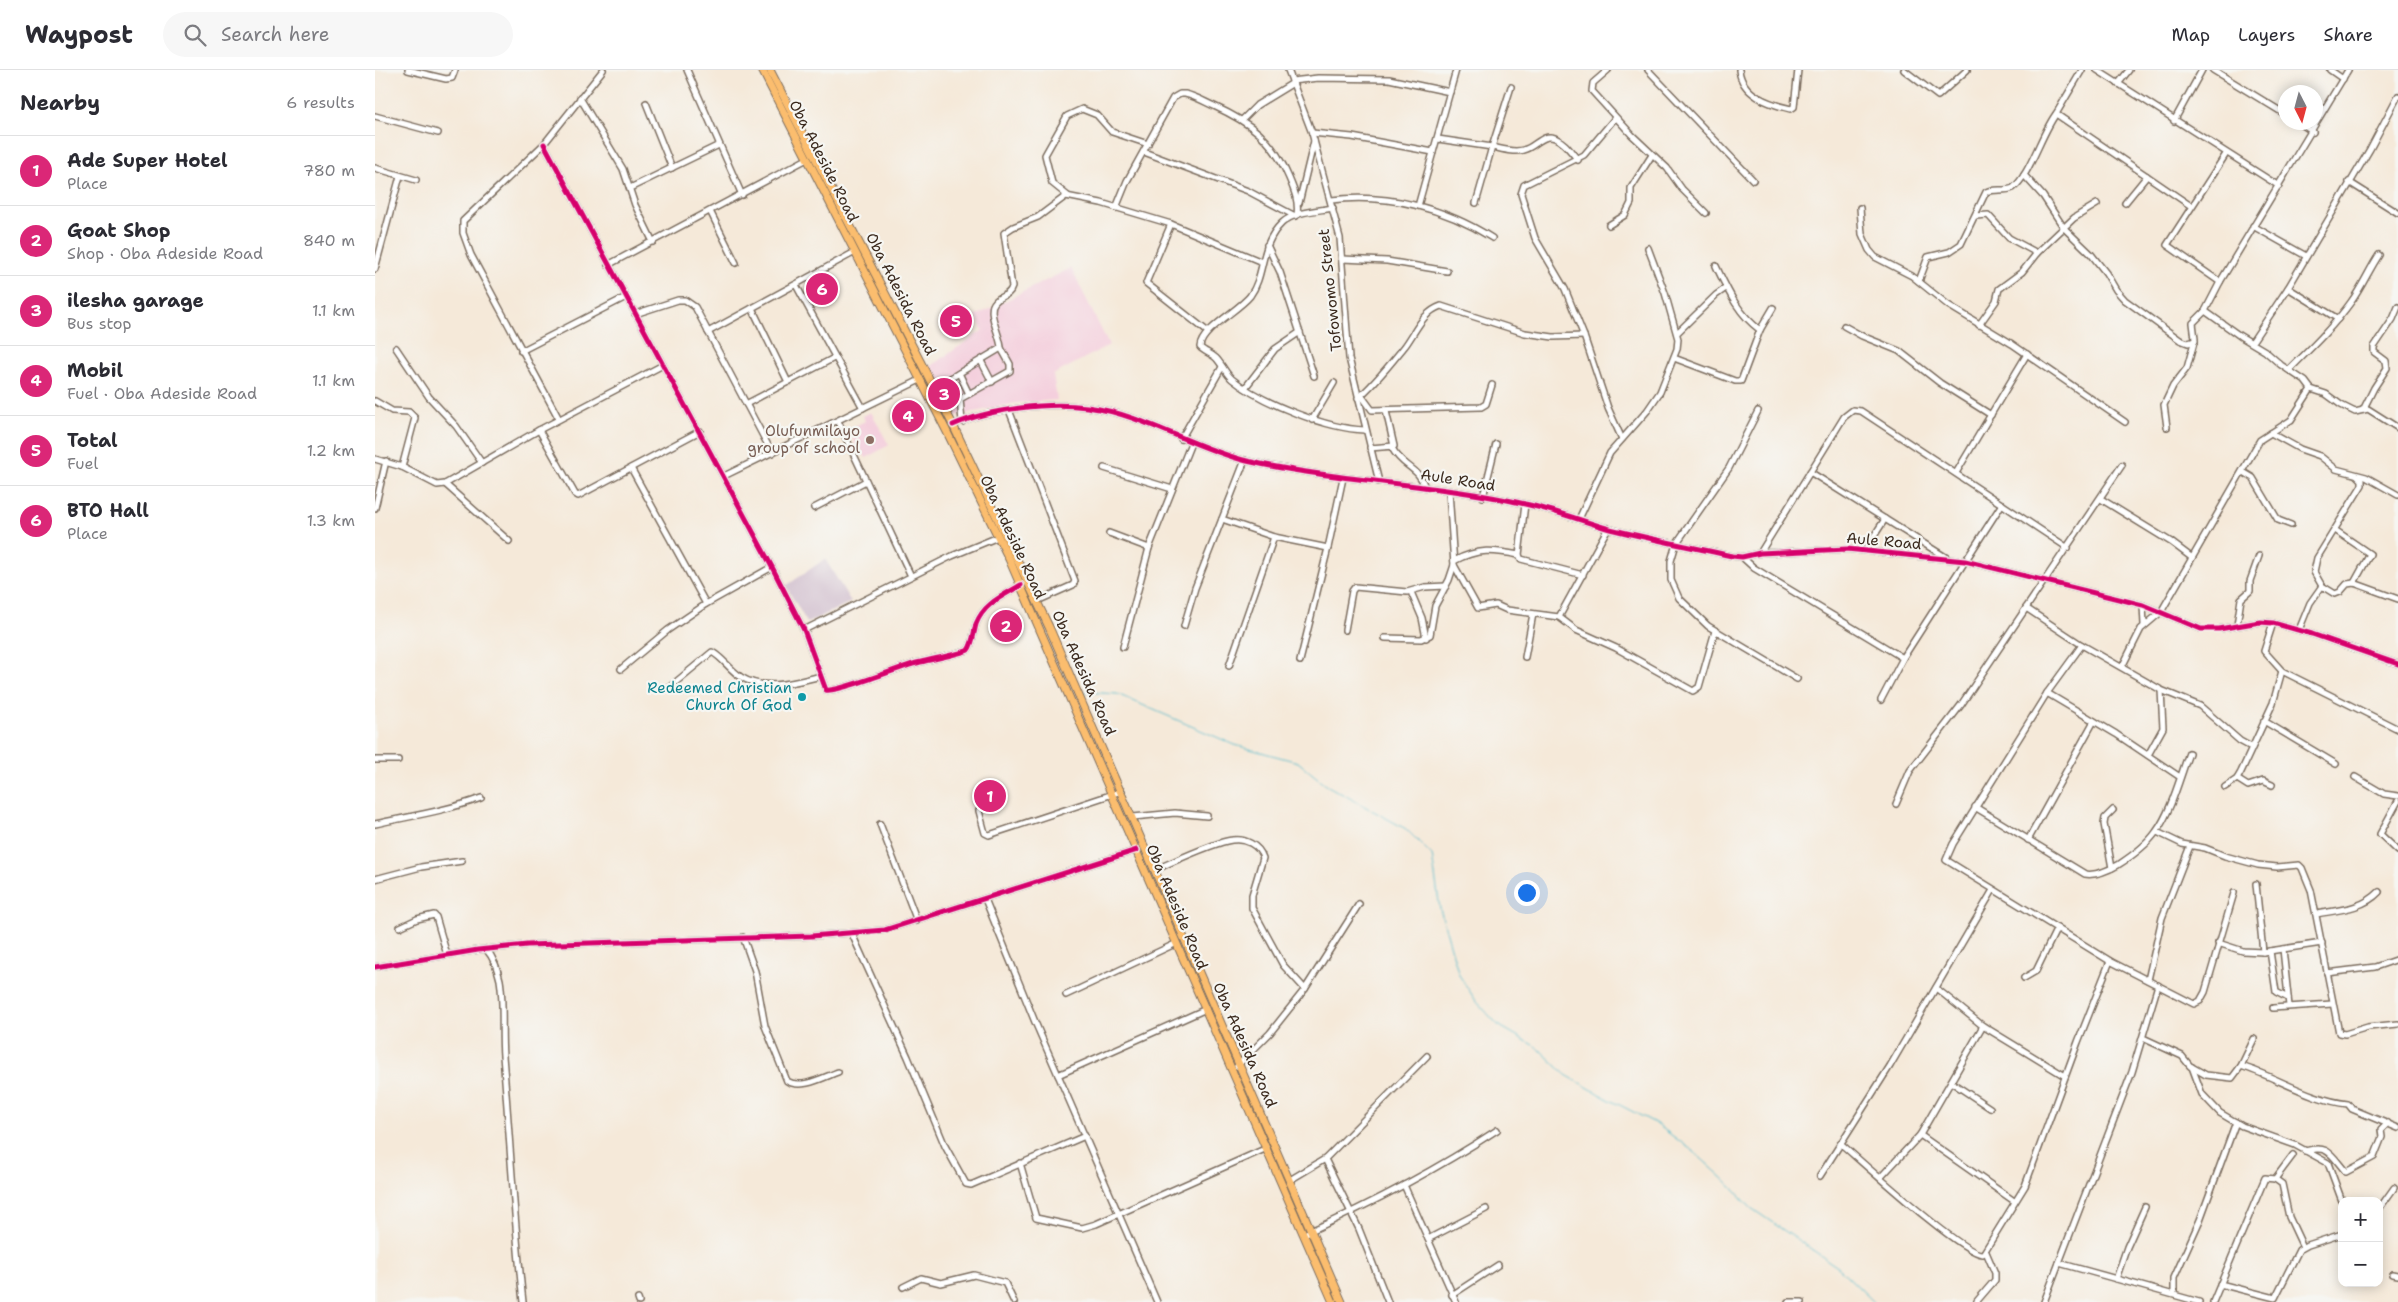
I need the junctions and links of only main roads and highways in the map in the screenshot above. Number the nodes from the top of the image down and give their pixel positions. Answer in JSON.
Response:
{"nodes":[{"id":1,"x":761,"y":70,"type":"edge"},
{"id":2,"x":770,"y":70,"type":"edge"},
{"id":3,"x":804,"y":145,"type":"junction"},
{"id":4,"x":866,"y":266,"type":"junction"},
{"id":5,"x":1049,"y":627,"type":"junction"},
{"id":6,"x":1041,"y":631,"type":"junction"},
{"id":7,"x":1307,"y":1232,"type":"junction"},
{"id":8,"x":1333,"y":1302,"type":"edge"},
{"id":9,"x":1342,"y":1302,"type":"edge"}],
"edges":[{"from":1,"to":3,"type":"main road","name":"Oba Adeside Road"},
{"from":2,"to":3,"type":"main road","name":"Oba Adesida Road"},
{"from":3,"to":4,"type":"main road","name":"Oba Adesida Road"},
{"from":3,"to":4,"type":"main road","name":"Oba Adeside Road"},
{"from":4,"to":5,"type":"main road","name":"Oba Adesida Road"},
{"from":4,"to":6,"type":"main road","name":"Oba Adeside Road"},
{"from":5,"to":6,"type":"main road"},
{"from":5,"to":7,"type":"main road","name":"Oba Adesida Road"},
{"from":6,"to":7,"type":"main road","name":"Oba Adeside Road"},
{"from":7,"to":8,"type":"main road","name":"Oba Adeside Road"},
{"from":7,"to":9,"type":"main road","name":"Oba Adesida Road"}]}
